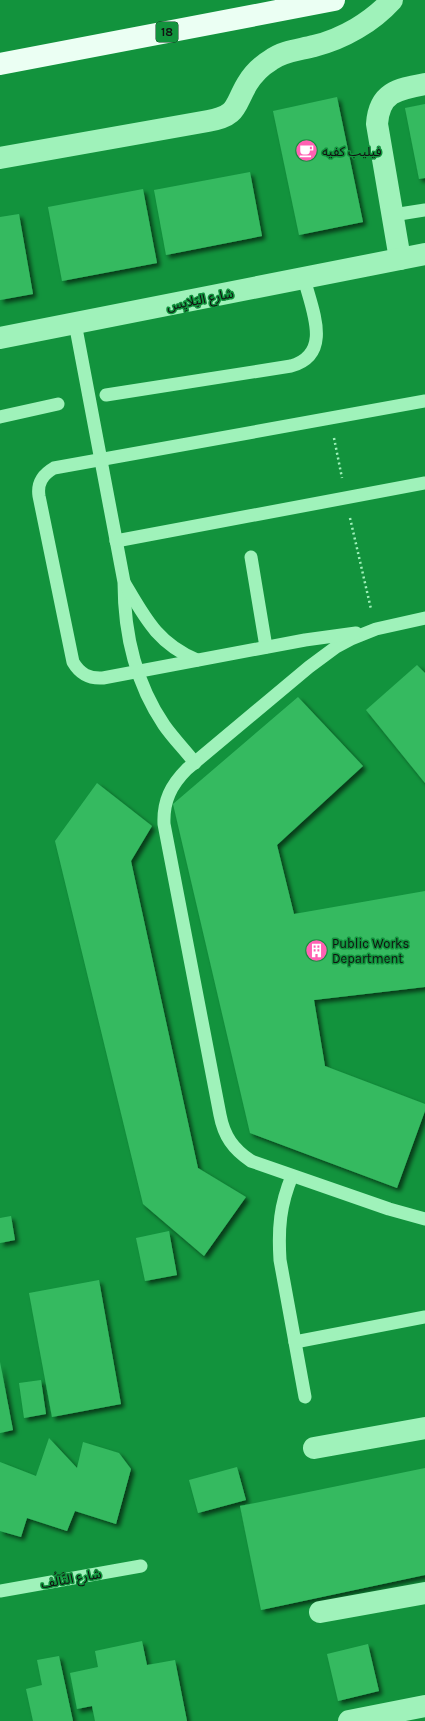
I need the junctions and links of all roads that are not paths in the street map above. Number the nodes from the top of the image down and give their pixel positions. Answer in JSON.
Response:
{"nodes":[{"id":1,"x":334,"y":0,"type":"edge"},
{"id":2,"x":392,"y":0,"type":"edge"},
{"id":3,"x":0,"y":64,"type":"edge"},
{"id":4,"x":425,"y":84,"type":"edge"},
{"id":5,"x":0,"y":158,"type":"edge"},
{"id":6,"x":425,"y":210,"type":"edge"},
{"id":7,"x":393,"y":215,"type":"junction"},
{"id":8,"x":425,"y":254,"type":"edge"},
{"id":9,"x":400,"y":259,"type":"junction"},
{"id":10,"x":304,"y":278,"type":"junction"},
{"id":11,"x":75,"y":324,"type":"junction"},
{"id":12,"x":0,"y":338,"type":"edge"},
{"id":13,"x":106,"y":395,"type":"dead end"},
{"id":14,"x":425,"y":401,"type":"edge"},
{"id":15,"x":58,"y":404,"type":"dead end"},
{"id":16,"x":0,"y":417,"type":"edge"},
{"id":17,"x":101,"y":460,"type":"junction"},
{"id":18,"x":425,"y":483,"type":"edge"},
{"id":19,"x":116,"y":540,"type":"junction"},
{"id":20,"x":250,"y":557,"type":"dead end"},
{"id":21,"x":124,"y":582,"type":"junction"},
{"id":22,"x":425,"y":618,"type":"edge"},
{"id":23,"x":371,"y":630,"type":"junction"},
{"id":24,"x":266,"y":647,"type":"junction"},
{"id":25,"x":196,"y":660,"type":"junction"},
{"id":26,"x":138,"y":672,"type":"junction"},
{"id":27,"x":195,"y":763,"type":"junction"},
{"id":28,"x":292,"y":1176,"type":"junction"},
{"id":29,"x":425,"y":1218,"type":"edge"},
{"id":30,"x":425,"y":1317,"type":"edge"},
{"id":31,"x":295,"y":1342,"type":"junction"},
{"id":32,"x":305,"y":1397,"type":"dead end"},
{"id":33,"x":425,"y":1428,"type":"edge"},
{"id":34,"x":314,"y":1448,"type":"dead end"},
{"id":35,"x":141,"y":1566,"type":"dead end"},
{"id":36,"x":0,"y":1591,"type":"edge"},
{"id":37,"x":425,"y":1593,"type":"edge"},
{"id":38,"x":320,"y":1612,"type":"dead end"},
{"id":39,"x":425,"y":1706,"type":"edge"},
{"id":40,"x":349,"y":1721,"type":"edge"}],
"edges":[{"from":1,"to":3,"type":"main road","number":"18"},
{"from":2,"to":5,"type":"street"},
{"from":4,"to":7,"type":"street"},
{"from":6,"to":7,"type":"lane"},
{"from":7,"to":9,"type":"street"},
{"from":8,"to":9,"type":"street","name":"شارع اليَلايِس"},
{"from":9,"to":10,"type":"street","name":"شارع اليَلايِس"},
{"from":10,"to":11,"type":"street","name":"شارع اليَلايِس"},
{"from":10,"to":13,"type":"lane"},
{"from":11,"to":12,"type":"street","name":"شارع اليَلايِس"},
{"from":11,"to":17,"type":"lane"},
{"from":14,"to":17,"type":"lane"},
{"from":15,"to":16,"type":"lane"},
{"from":17,"to":19,"type":"lane"},
{"from":17,"to":26,"type":"lane"},
{"from":18,"to":19,"type":"lane"},
{"from":19,"to":21,"type":"lane"},
{"from":20,"to":24,"type":"lane"},
{"from":21,"to":25,"type":"lane"},
{"from":21,"to":26,"type":"lane"},
{"from":22,"to":23,"type":"lane"},
{"from":23,"to":24,"type":"lane"},
{"from":23,"to":27,"type":"lane"},
{"from":24,"to":25,"type":"lane"},
{"from":25,"to":26,"type":"lane"},
{"from":26,"to":27,"type":"lane"},
{"from":27,"to":28,"type":"lane"},
{"from":28,"to":29,"type":"lane"},
{"from":28,"to":31,"type":"lane"},
{"from":30,"to":31,"type":"lane"},
{"from":31,"to":32,"type":"lane"},
{"from":33,"to":34,"type":"street"},
{"from":35,"to":36,"type":"lane","name":"شارع التَّآلُف"},
{"from":37,"to":38,"type":"street"},
{"from":39,"to":40,"type":"street"}]}
